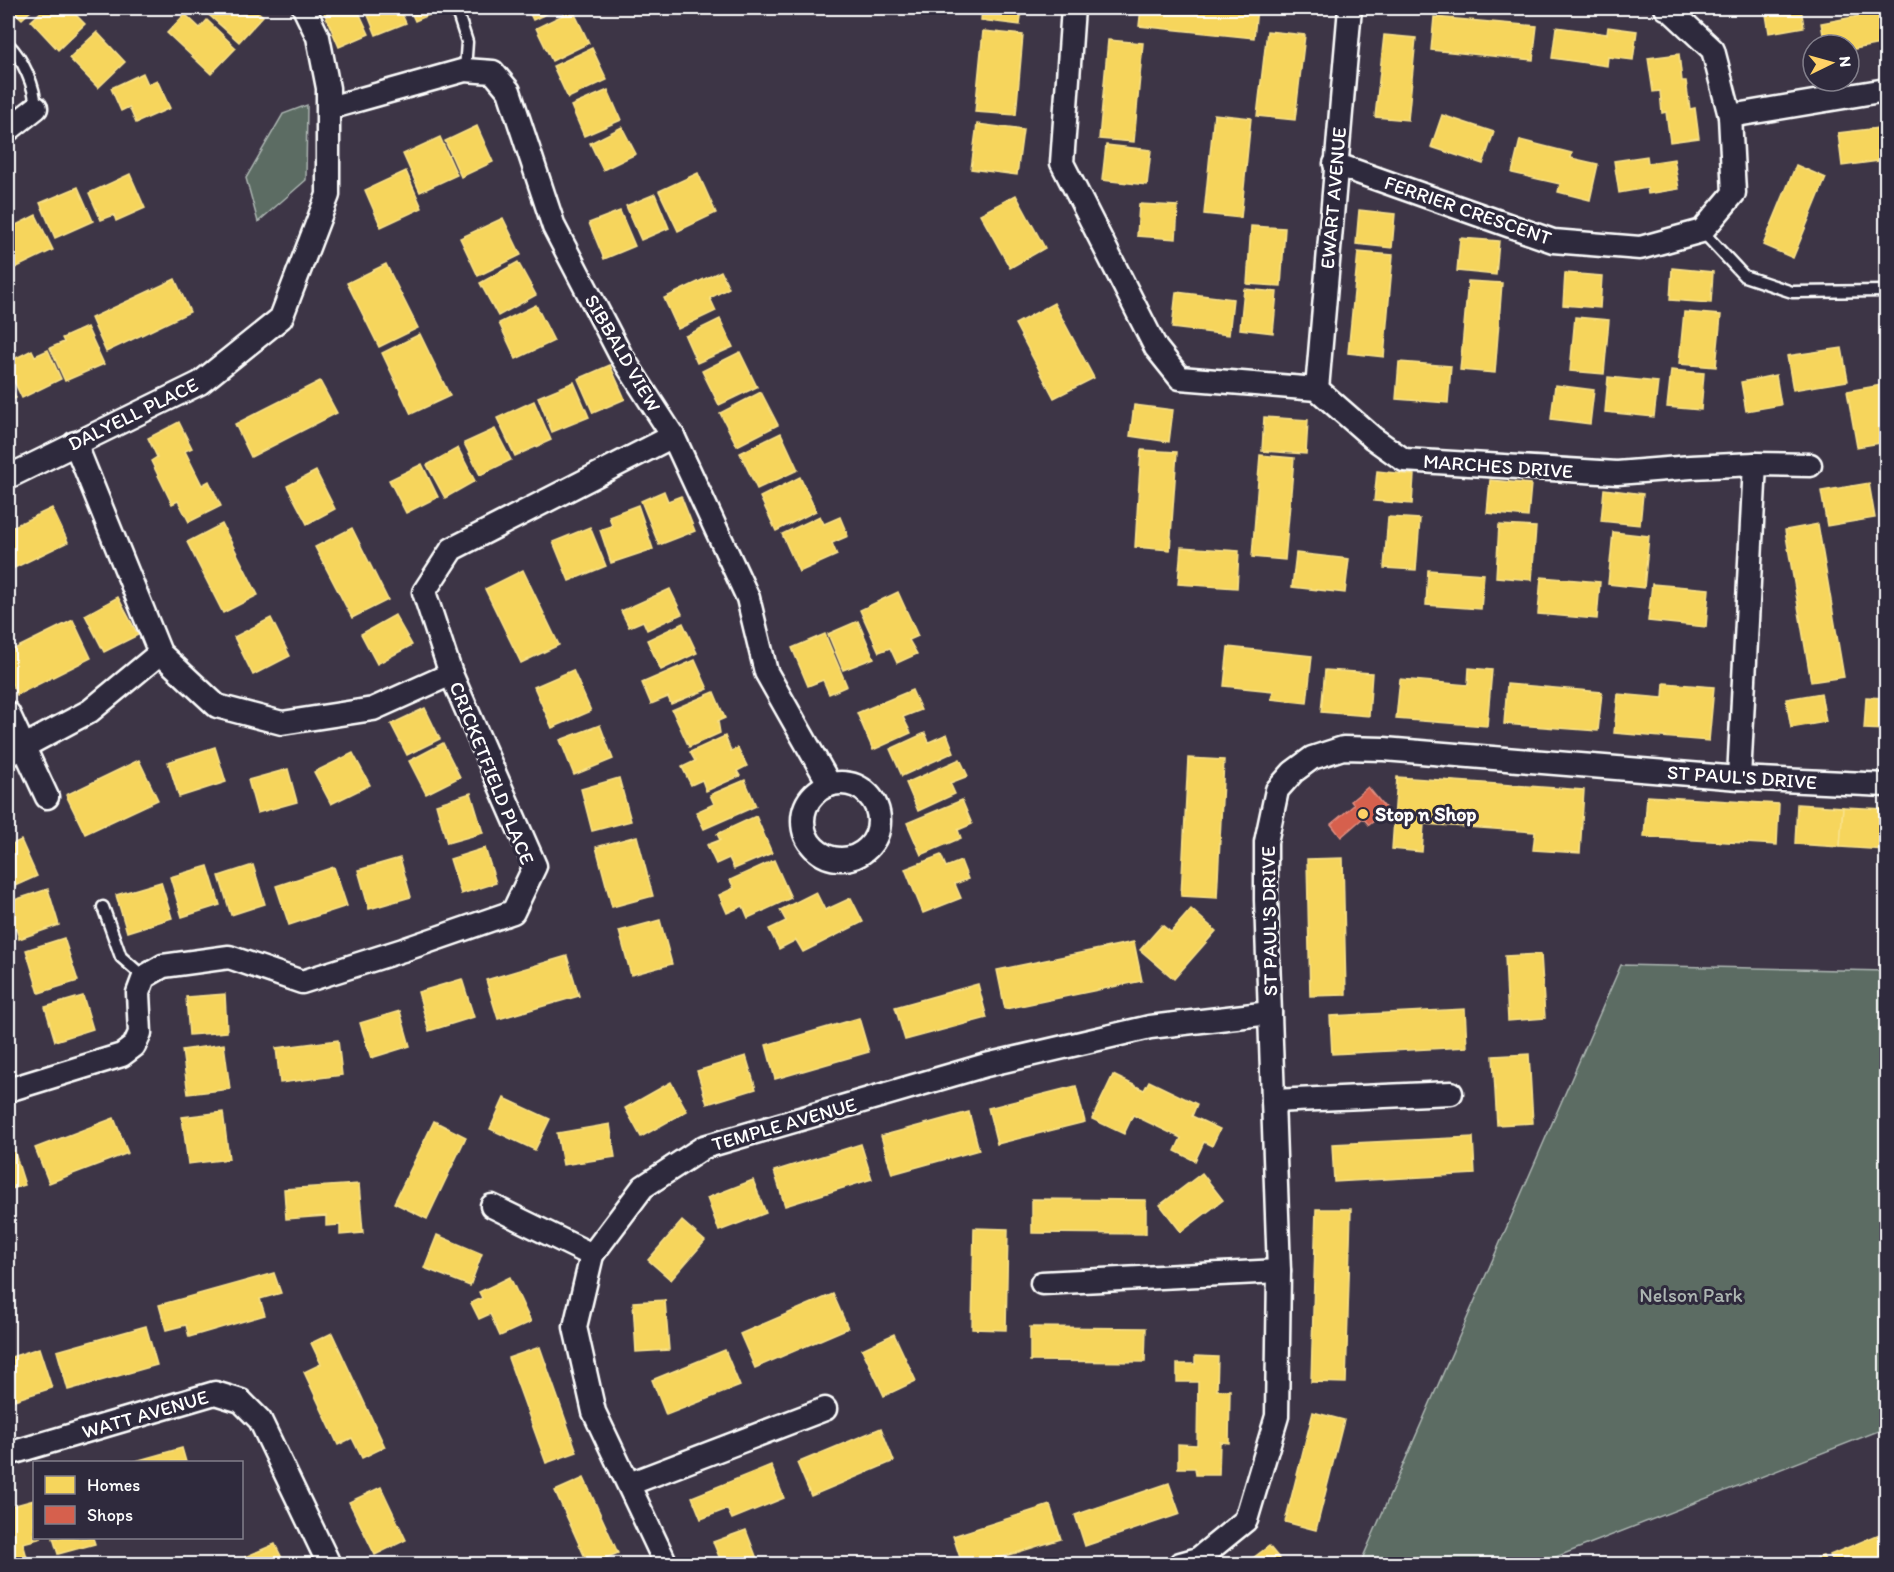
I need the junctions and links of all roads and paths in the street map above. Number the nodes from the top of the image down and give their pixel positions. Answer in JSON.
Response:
{"nodes":[{"id":1,"x":304,"y":8,"type":"edge"},
{"id":2,"x":456,"y":8,"type":"edge"},
{"id":3,"x":1072,"y":8,"type":"edge"},
{"id":4,"x":1350,"y":8,"type":"edge"},
{"id":5,"x":1666,"y":8,"type":"edge"},
{"id":6,"x":8,"y":44,"type":"edge"},
{"id":7,"x":465,"y":70,"type":"junction"},
{"id":8,"x":1887,"y":90,"type":"edge"},
{"id":9,"x":36,"y":108,"type":"joint"},
{"id":10,"x":329,"y":108,"type":"junction"},
{"id":11,"x":1730,"y":116,"type":"junction"},
{"id":12,"x":8,"y":130,"type":"edge"},
{"id":13,"x":1335,"y":164,"type":"junction"},
{"id":14,"x":1702,"y":231,"type":"junction"},
{"id":15,"x":1887,"y":291,"type":"edge"},
{"id":16,"x":1317,"y":389,"type":"junction"},
{"id":17,"x":673,"y":435,"type":"junction"},
{"id":18,"x":75,"y":443,"type":"junction"},
{"id":19,"x":1755,"y":464,"type":"junction"},
{"id":20,"x":1810,"y":465,"type":"dead end"},
{"id":21,"x":8,"y":477,"type":"edge"},
{"id":22,"x":160,"y":653,"type":"junction"},
{"id":23,"x":451,"y":674,"type":"junction"},
{"id":24,"x":8,"y":713,"type":"edge"},
{"id":25,"x":16,"y":751,"type":"edge"},
{"id":26,"x":1739,"y":778,"type":"junction"},
{"id":27,"x":830,"y":784,"type":"dead end"},
{"id":28,"x":1887,"y":785,"type":"edge"},
{"id":29,"x":47,"y":797,"type":"dead end"},
{"id":30,"x":102,"y":907,"type":"dead end"},
{"id":31,"x":144,"y":977,"type":"junction"},
{"id":32,"x":1270,"y":1013,"type":"junction"},
{"id":33,"x":8,"y":1090,"type":"edge"},
{"id":34,"x":1451,"y":1093,"type":"dead end"},
{"id":35,"x":1274,"y":1101,"type":"junction"},
{"id":36,"x":492,"y":1206,"type":"dead end"},
{"id":37,"x":592,"y":1256,"type":"junction"},
{"id":38,"x":1279,"y":1271,"type":"junction"},
{"id":39,"x":1042,"y":1283,"type":"dead end"},
{"id":40,"x":825,"y":1409,"type":"dead end"},
{"id":41,"x":8,"y":1454,"type":"edge"},
{"id":42,"x":629,"y":1484,"type":"junction"},
{"id":43,"x":329,"y":1564,"type":"edge"},
{"id":44,"x":666,"y":1564,"type":"edge"},
{"id":45,"x":1180,"y":1564,"type":"edge"}],
"edges":[{"from":1,"to":10,"type":"street","name":"DALYELL PLACE"},
{"from":2,"to":7,"type":"lane"},
{"from":3,"to":16,"type":"street"},
{"from":4,"to":13,"type":"street","name":"EWART AVENUE"},
{"from":5,"to":11,"type":"street"},
{"from":6,"to":9,"type":"lane"},
{"from":7,"to":10,"type":"street","name":"SIBBALD VIEW"},
{"from":7,"to":17,"type":"street","name":"SIBBALD VIEW"},
{"from":8,"to":11,"type":"street"},
{"from":9,"to":12,"type":"street"},
{"from":10,"to":18,"type":"street","name":"DALYELL PLACE"},
{"from":11,"to":14,"type":"street"},
{"from":13,"to":14,"type":"street","name":"FERRIER CRESCENT"},
{"from":13,"to":16,"type":"street","name":"EWART AVENUE"},
{"from":14,"to":15,"type":"lane"},
{"from":16,"to":19,"type":"street","name":"MARCHES DRIVE"},
{"from":17,"to":23,"type":"street","name":"CRICKETFIELD PLACE"},
{"from":17,"to":27,"type":"street","name":"SIBBALD VIEW"},
{"from":18,"to":21,"type":"street","name":"DALYELL PLACE"},
{"from":18,"to":22,"type":"street"},
{"from":19,"to":20,"type":"street","name":"MARCHES DRIVE"},
{"from":19,"to":26,"type":"street"},
{"from":22,"to":23,"type":"street"},
{"from":22,"to":25,"type":"street"},
{"from":23,"to":31,"type":"street","name":"CRICKETFIELD PLACE"},
{"from":24,"to":25,"type":"street"},
{"from":25,"to":29,"type":"street"},
{"from":26,"to":28,"type":"street","name":"ST PAUL'S DRIVE"},
{"from":26,"to":32,"type":"street","name":"ST PAUL'S DRIVE"},
{"from":30,"to":31,"type":"lane"},
{"from":31,"to":33,"type":"street"},
{"from":32,"to":35,"type":"street","name":"ST PAUL'S DRIVE"},
{"from":32,"to":37,"type":"street","name":"TEMPLE AVENUE"},
{"from":34,"to":35,"type":"street"},
{"from":35,"to":38,"type":"street","name":"ST PAUL'S DRIVE"},
{"from":36,"to":37,"type":"street"},
{"from":37,"to":42,"type":"street","name":"TEMPLE AVENUE"},
{"from":38,"to":39,"type":"street"},
{"from":38,"to":45,"type":"street","name":"ST PAUL'S DRIVE"},
{"from":40,"to":42,"type":"street"},
{"from":41,"to":43,"type":"street","name":"WATT AVENUE"},
{"from":42,"to":44,"type":"street","name":"TEMPLE AVENUE"}]}
